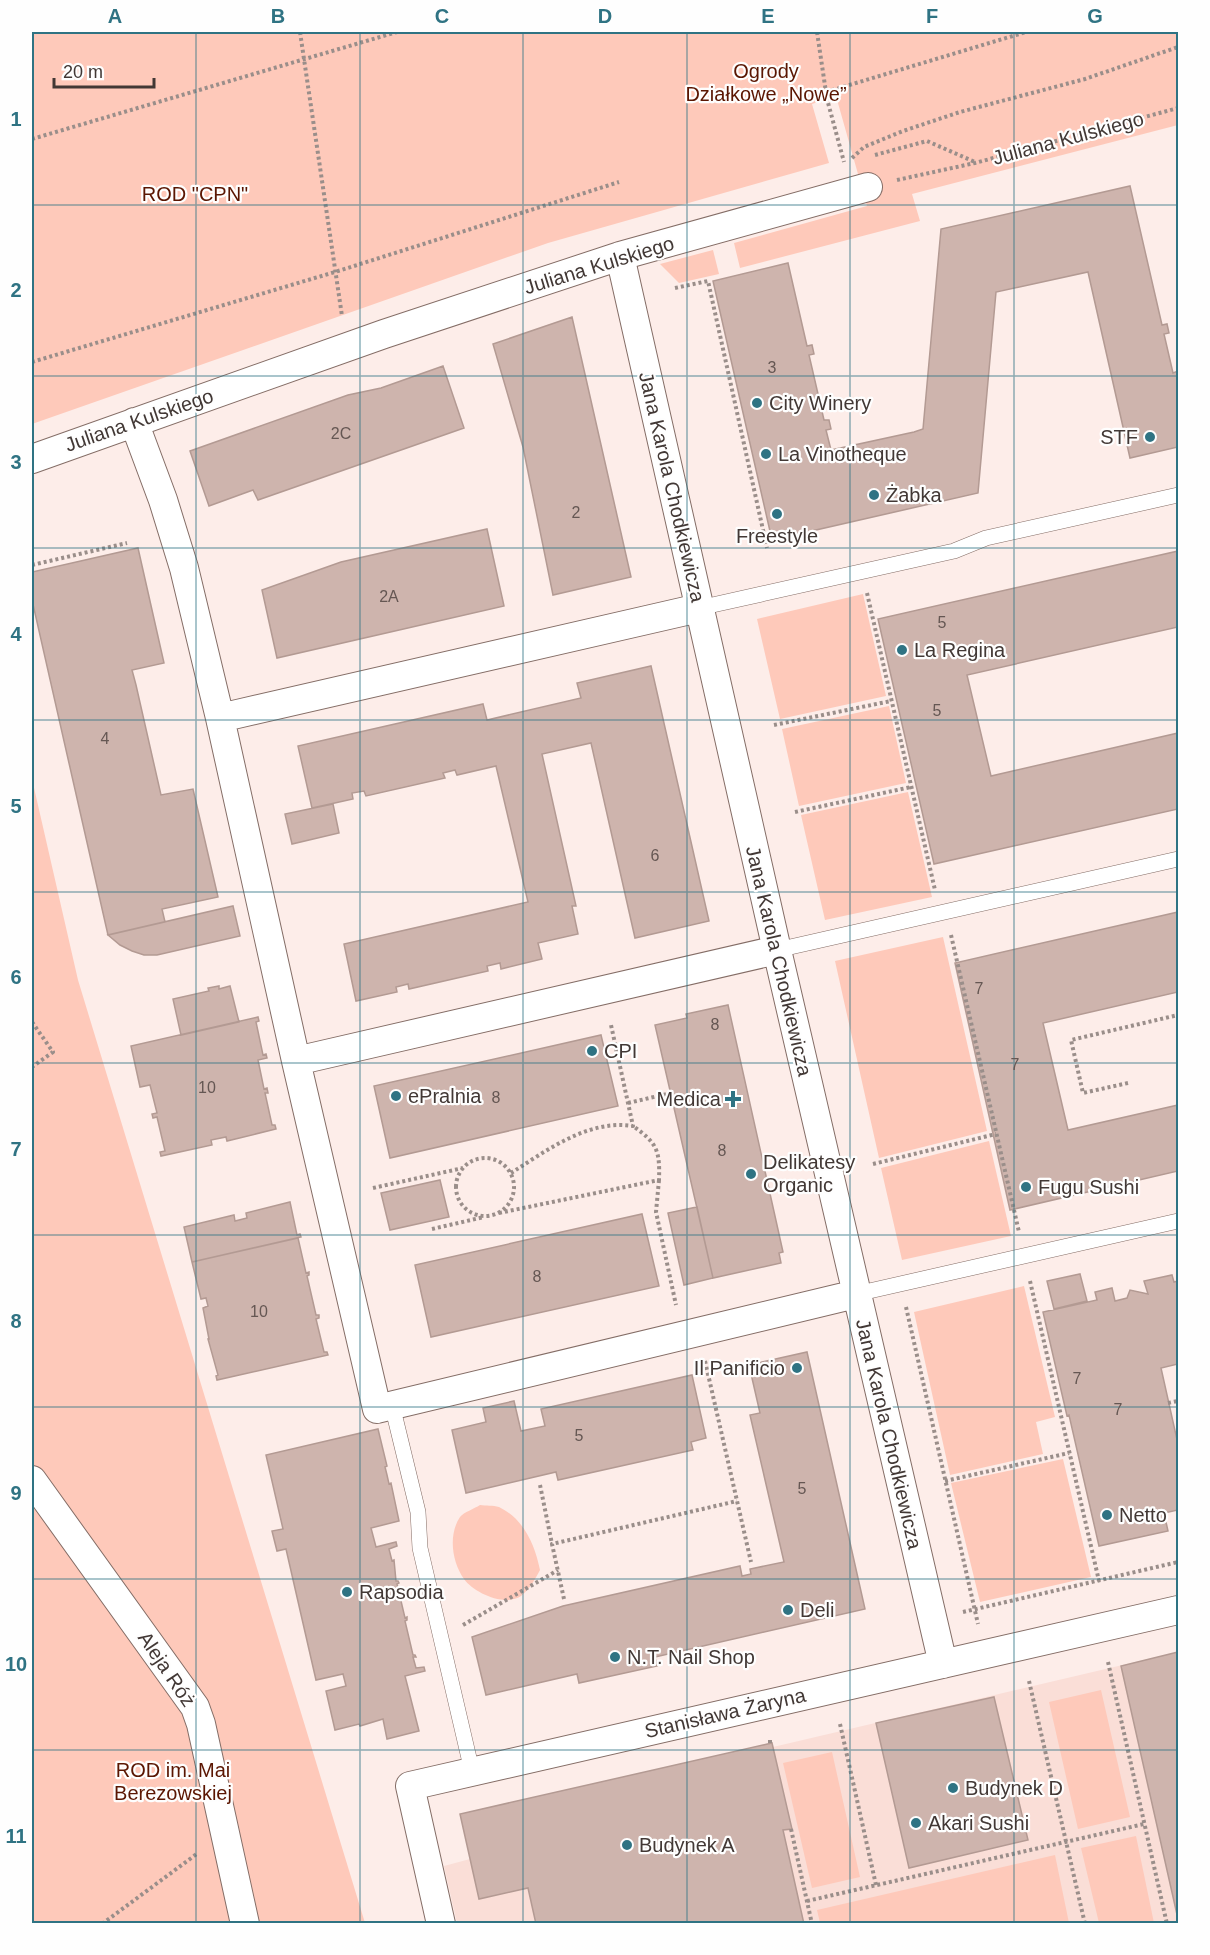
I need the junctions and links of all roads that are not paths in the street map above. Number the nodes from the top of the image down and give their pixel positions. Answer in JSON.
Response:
{"nodes":[{"id":1,"x":867,"y":187,"type":"road end"},
{"id":2,"x":620,"y":256,"type":"junction"},
{"id":3,"x":134,"y":422,"type":"junction"},
{"id":4,"x":32,"y":459,"type":"edge"},
{"id":5,"x":1179,"y":495,"type":"edge"},
{"id":6,"x":699,"y":608,"type":"junction"},
{"id":7,"x":220,"y":718,"type":"junction"},
{"id":8,"x":1179,"y":859,"type":"edge"},
{"id":9,"x":777,"y":950,"type":"junction"},
{"id":10,"x":296,"y":1061,"type":"junction"},
{"id":11,"x":1179,"y":1221,"type":"edge"},
{"id":12,"x":856,"y":1294,"type":"junction"},
{"id":13,"x":392,"y":1405,"type":"junction"},
{"id":14,"x":32,"y":1480,"type":"edge"},
{"id":15,"x":1179,"y":1610,"type":"edge"},
{"id":16,"x":943,"y":1664,"type":"junction"},
{"id":17,"x":472,"y":1771,"type":"junction"},
{"id":18,"x":245,"y":1923,"type":"edge"},
{"id":19,"x":441,"y":1923,"type":"edge"}],
"edges":[{"from":1,"to":2,"type":"street","name":"Juliana Kulskiego"},
{"from":2,"to":3,"type":"street","name":"Juliana Kulskiego"},
{"from":2,"to":6,"type":"street","name":"Jana Karola Chodkiewicza"},
{"from":3,"to":4,"type":"street","name":"Juliana Kulskiego"},
{"from":3,"to":7,"type":"street"},
{"from":5,"to":6,"type":"lane"},
{"from":6,"to":7,"type":"street"},
{"from":6,"to":9,"type":"street","name":"Jana Karola Chodkiewicza"},
{"from":7,"to":10,"type":"street"},
{"from":8,"to":9,"type":"lane"},
{"from":9,"to":10,"type":"street"},
{"from":9,"to":12,"type":"street","name":"Jana Karola Chodkiewicza"},
{"from":10,"to":13,"type":"street"},
{"from":11,"to":12,"type":"lane"},
{"from":12,"to":13,"type":"street"},
{"from":12,"to":16,"type":"street","name":"Jana Karola Chodkiewicza"},
{"from":13,"to":17,"type":"lane"},
{"from":14,"to":18,"type":"street","name":"Aleja Róż"},
{"from":15,"to":16,"type":"street","name":"Stanisława Żaryna"},
{"from":16,"to":17,"type":"street","name":"Stanisława Żaryna"},
{"from":17,"to":19,"type":"street","name":"Stanisława Żaryna"}]}
